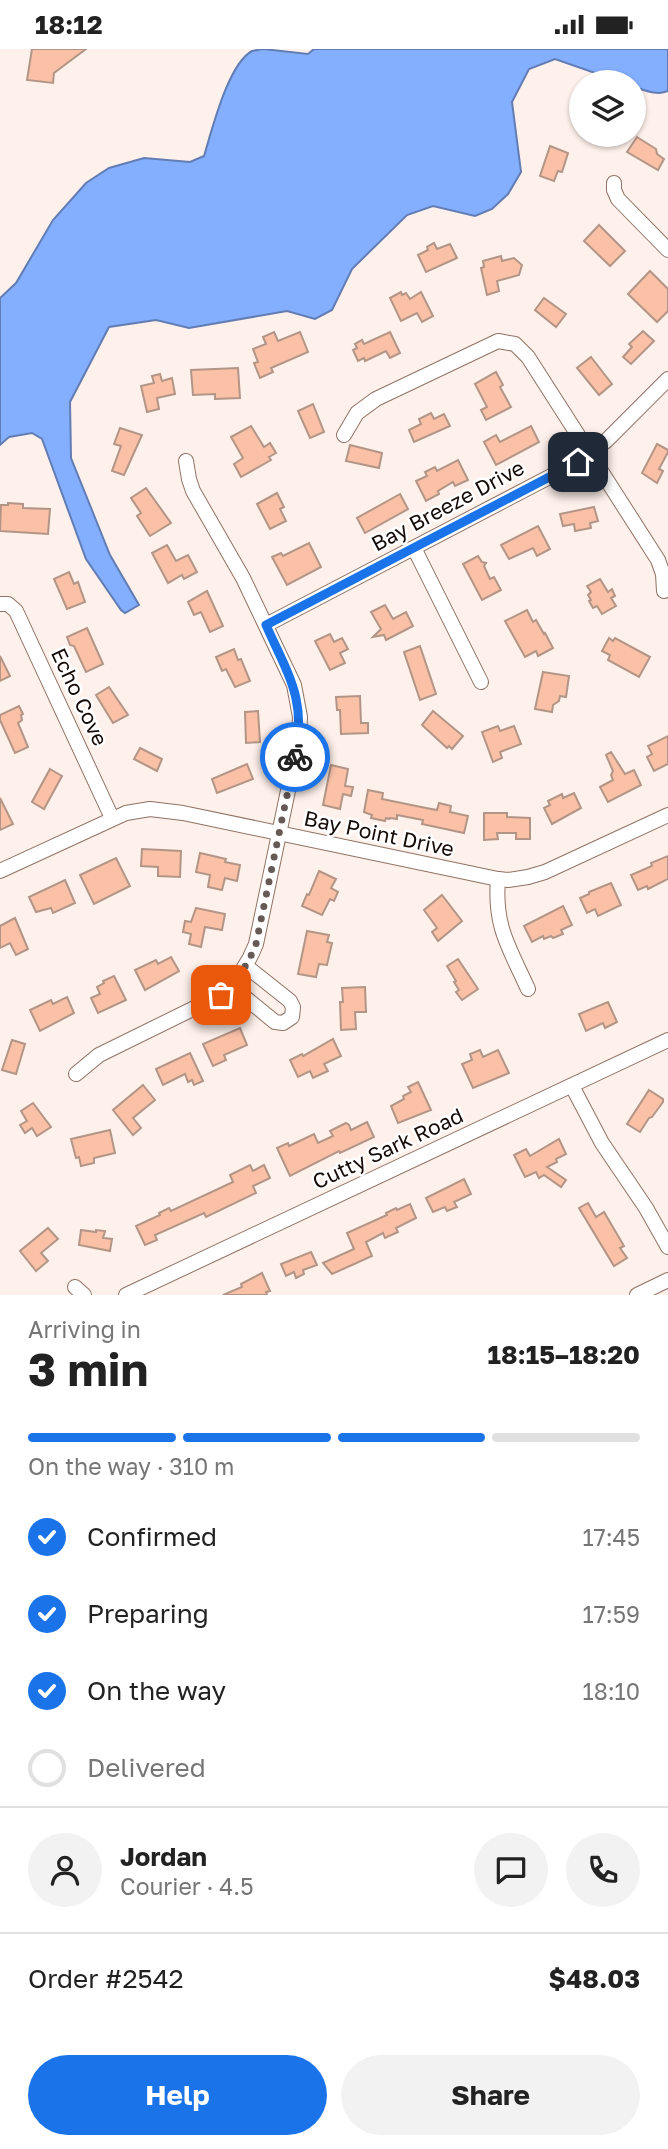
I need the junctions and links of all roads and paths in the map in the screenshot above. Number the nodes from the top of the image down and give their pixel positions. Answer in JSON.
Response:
{"nodes":[{"id":1,"x":614,"y":183,"type":"dead end"},
{"id":2,"x":668,"y":250,"type":"edge"},
{"id":3,"x":668,"y":379,"type":"edge"},
{"id":4,"x":344,"y":435,"type":"dead end"},
{"id":5,"x":591,"y":453,"type":"junction"},
{"id":6,"x":186,"y":461,"type":"dead end"},
{"id":7,"x":414,"y":548,"type":"junction"},
{"id":8,"x":664,"y":591,"type":"dead end"},
{"id":9,"x":5,"y":600,"type":"edge"},
{"id":10,"x":266,"y":625,"type":"junction"},
{"id":11,"x":481,"y":682,"type":"dead end"},
{"id":12,"x":668,"y":815,"type":"edge"},
{"id":13,"x":112,"y":818,"type":"junction"},
{"id":14,"x":279,"y":834,"type":"junction"},
{"id":15,"x":0,"y":871,"type":"edge"},
{"id":16,"x":498,"y":879,"type":"junction"},
{"id":17,"x":246,"y":967,"type":"junction"},
{"id":18,"x":231,"y":986,"type":"junction"},
{"id":19,"x":528,"y":989,"type":"dead end"},
{"id":20,"x":668,"y":1040,"type":"edge"},
{"id":21,"x":76,"y":1074,"type":"dead end"},
{"id":22,"x":572,"y":1086,"type":"junction"},
{"id":23,"x":668,"y":1247,"type":"edge"},
{"id":24,"x":668,"y":1280,"type":"edge"},
{"id":25,"x":126,"y":1295,"type":"edge"},
{"id":26,"x":637,"y":1295,"type":"edge"}],
"edges":[{"from":1,"to":2,"type":"street"},
{"from":3,"to":5,"type":"street","name":"Bay Breeze Drive"},
{"from":4,"to":5,"type":"street"},
{"from":5,"to":7,"type":"street","name":"Bay Breeze Drive"},
{"from":5,"to":8,"type":"street"},
{"from":6,"to":10,"type":"street"},
{"from":7,"to":10,"type":"street","name":"Bay Breeze Drive"},
{"from":7,"to":11,"type":"street"},
{"from":9,"to":13,"type":"street","name":"Echo Cove"},
{"from":10,"to":14,"type":"street"},
{"from":12,"to":16,"type":"street","name":"Bay Point Drive"},
{"from":13,"to":14,"type":"street","name":"Bay Point Drive"},
{"from":13,"to":15,"type":"street","name":"Bay Point Drive"},
{"from":14,"to":16,"type":"street","name":"Bay Point Drive"},
{"from":14,"to":17,"type":"street"},
{"from":16,"to":19,"type":"street"},
{"from":17,"to":18,"type":"street"},
{"from":17,"to":18,"type":"street"},
{"from":18,"to":21,"type":"street"},
{"from":20,"to":22,"type":"street","name":"Cutty Sark Road"},
{"from":22,"to":23,"type":"street"},
{"from":22,"to":25,"type":"street","name":"Cutty Sark Road"},
{"from":24,"to":26,"type":"street"}]}
